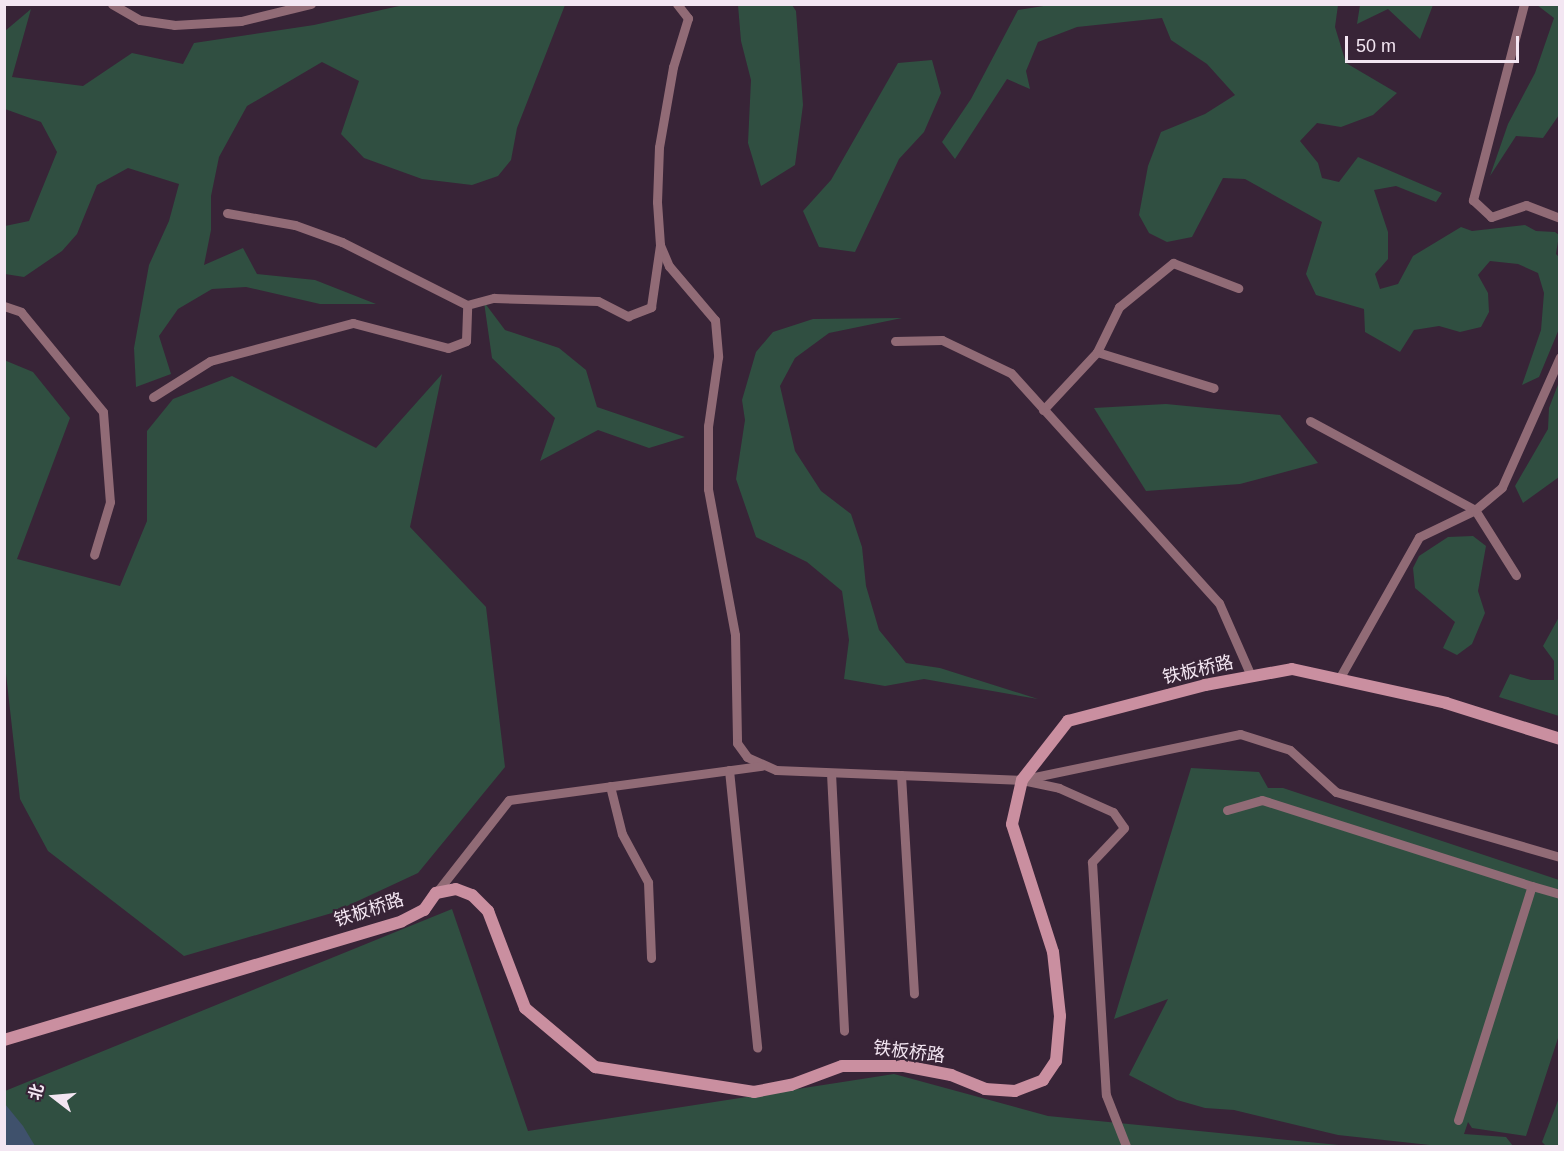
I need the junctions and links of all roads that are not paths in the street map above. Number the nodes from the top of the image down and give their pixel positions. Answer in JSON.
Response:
{"nodes":[{"id":1,"x":112,"y":4,"type":"edge"},
{"id":2,"x":311,"y":4,"type":"edge"},
{"id":3,"x":677,"y":4,"type":"edge"},
{"id":4,"x":1524,"y":4,"type":"edge"},
{"id":5,"x":227,"y":213,"type":"dead end"},
{"id":6,"x":1560,"y":218,"type":"edge"},
{"id":7,"x":660,"y":245,"type":"junction"},
{"id":8,"x":1238,"y":288,"type":"dead end"},
{"id":9,"x":467,"y":305,"type":"junction"},
{"id":10,"x":4,"y":306,"type":"edge"},
{"id":11,"x":895,"y":341,"type":"dead end"},
{"id":12,"x":1097,"y":352,"type":"junction"},
{"id":13,"x":1560,"y":357,"type":"edge"},
{"id":14,"x":1214,"y":388,"type":"dead end"},
{"id":15,"x":153,"y":397,"type":"dead end"},
{"id":16,"x":1042,"y":410,"type":"junction"},
{"id":17,"x":1311,"y":421,"type":"dead end"},
{"id":18,"x":1475,"y":510,"type":"junction"},
{"id":19,"x":94,"y":555,"type":"dead end"},
{"id":20,"x":1516,"y":575,"type":"dead end"},
{"id":21,"x":1251,"y":676,"type":"junction"},
{"id":22,"x":1339,"y":679,"type":"junction"},
{"id":23,"x":1560,"y":739,"type":"edge"},
{"id":24,"x":762,"y":766,"type":"junction"},
{"id":25,"x":729,"y":771,"type":"junction"},
{"id":26,"x":831,"y":772,"type":"junction"},
{"id":27,"x":901,"y":775,"type":"junction"},
{"id":28,"x":1022,"y":780,"type":"junction"},
{"id":29,"x":610,"y":786,"type":"junction"},
{"id":30,"x":1227,"y":810,"type":"dead end"},
{"id":31,"x":1560,"y":857,"type":"edge"},
{"id":32,"x":1532,"y":886,"type":"junction"},
{"id":33,"x":436,"y":893,"type":"junction"},
{"id":34,"x":1560,"y":894,"type":"edge"},
{"id":35,"x":651,"y":958,"type":"dead end"},
{"id":36,"x":914,"y":994,"type":"dead end"},
{"id":37,"x":844,"y":1030,"type":"dead end"},
{"id":38,"x":4,"y":1040,"type":"edge"},
{"id":39,"x":757,"y":1048,"type":"dead end"},
{"id":40,"x":1458,"y":1120,"type":"dead end"},
{"id":41,"x":1126,"y":1146,"type":"edge"}],
"edges":[{"from":1,"to":2,"type":"lane"},
{"from":3,"to":7,"type":"lane"},
{"from":4,"to":6,"type":"lane"},
{"from":5,"to":9,"type":"lane"},
{"from":7,"to":9,"type":"lane"},
{"from":7,"to":24,"type":"lane"},
{"from":8,"to":12,"type":"lane"},
{"from":9,"to":15,"type":"lane"},
{"from":10,"to":19,"type":"lane"},
{"from":11,"to":16,"type":"lane"},
{"from":12,"to":14,"type":"lane"},
{"from":12,"to":16,"type":"lane"},
{"from":13,"to":18,"type":"lane"},
{"from":16,"to":21,"type":"lane"},
{"from":17,"to":18,"type":"lane"},
{"from":18,"to":20,"type":"lane"},
{"from":18,"to":22,"type":"lane"},
{"from":21,"to":22,"type":"street","name":"铁板桥路"},
{"from":21,"to":28,"type":"street","name":"铁板桥路"},
{"from":22,"to":23,"type":"street","name":"铁板桥路"},
{"from":24,"to":25,"type":"lane"},
{"from":24,"to":26,"type":"lane"},
{"from":25,"to":29,"type":"lane"},
{"from":25,"to":39,"type":"lane"},
{"from":26,"to":27,"type":"lane"},
{"from":26,"to":37,"type":"lane"},
{"from":27,"to":28,"type":"lane"},
{"from":27,"to":36,"type":"lane"},
{"from":28,"to":31,"type":"lane"},
{"from":28,"to":33,"type":"street","name":"铁板桥路"},
{"from":28,"to":41,"type":"lane"},
{"from":29,"to":33,"type":"lane"},
{"from":29,"to":35,"type":"lane"},
{"from":30,"to":32,"type":"lane"},
{"from":32,"to":34,"type":"lane"},
{"from":32,"to":40,"type":"lane"},
{"from":33,"to":38,"type":"street","name":"铁板桥路"}]}
